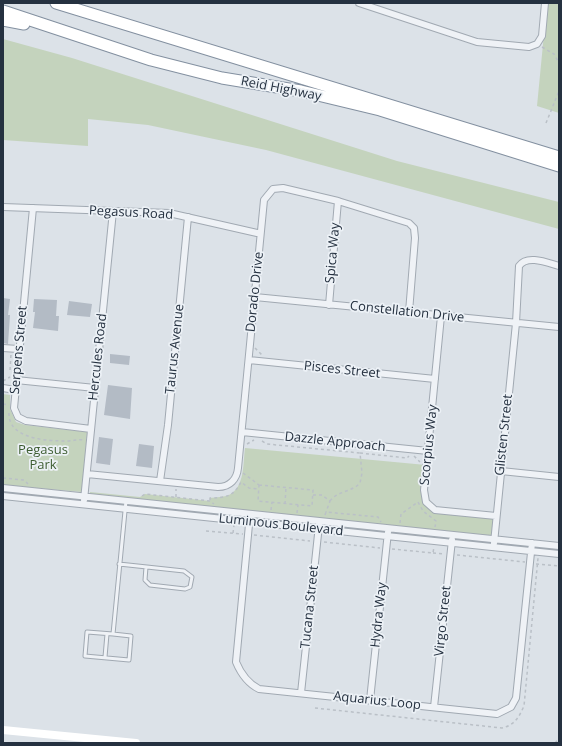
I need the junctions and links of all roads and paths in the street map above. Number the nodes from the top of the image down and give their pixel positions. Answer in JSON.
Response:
{"nodes":[{"id":1,"x":56,"y":3,"type":"edge"},
{"id":2,"x":359,"y":3,"type":"edge"},
{"id":3,"x":545,"y":3,"type":"edge"},
{"id":4,"x":376,"y":6,"type":"edge"},
{"id":5,"x":3,"y":11,"type":"edge"},
{"id":6,"x":3,"y":20,"type":"edge"},
{"id":7,"x":537,"y":44,"type":"junction"},
{"id":8,"x":151,"y":60,"type":"junction"},
{"id":9,"x":559,"y":63,"type":"edge"},
{"id":10,"x":559,"y":91,"type":"edge"},
{"id":11,"x":546,"y":123,"type":"dead end"},
{"id":12,"x":559,"y":156,"type":"edge"},
{"id":13,"x":559,"y":166,"type":"edge"},
{"id":14,"x":338,"y":201,"type":"junction"},
{"id":15,"x":3,"y":207,"type":"edge"},
{"id":16,"x":33,"y":208,"type":"junction"},
{"id":17,"x":113,"y":211,"type":"junction"},
{"id":18,"x":188,"y":217,"type":"junction"},
{"id":19,"x":257,"y":233,"type":"dead end"},
{"id":20,"x":559,"y":266,"type":"edge"},
{"id":21,"x":255,"y":297,"type":"junction"},
{"id":22,"x":329,"y":304,"type":"junction"},
{"id":23,"x":408,"y":312,"type":"junction"},
{"id":24,"x":441,"y":316,"type":"junction"},
{"id":25,"x":516,"y":323,"type":"junction"},
{"id":26,"x":559,"y":327,"type":"edge"},
{"id":27,"x":255,"y":347,"type":"dead end"},
{"id":28,"x":3,"y":348,"type":"edge"},
{"id":29,"x":18,"y":349,"type":"junction"},
{"id":30,"x":249,"y":360,"type":"junction"},
{"id":31,"x":262,"y":362,"type":"junction"},
{"id":32,"x":435,"y":379,"type":"junction"},
{"id":33,"x":16,"y":380,"type":"junction"},
{"id":34,"x":3,"y":388,"type":"edge"},
{"id":35,"x":95,"y":388,"type":"junction"},
{"id":36,"x":15,"y":390,"type":"junction"},
{"id":37,"x":9,"y":413,"type":"dead end"},
{"id":38,"x":91,"y":429,"type":"junction"},
{"id":39,"x":242,"y":432,"type":"junction"},
{"id":40,"x":260,"y":437,"type":"junction"},
{"id":41,"x":90,"y":440,"type":"junction"},
{"id":42,"x":240,"y":448,"type":"junction"},
{"id":43,"x":428,"y":451,"type":"junction"},
{"id":44,"x":360,"y":453,"type":"junction"},
{"id":45,"x":426,"y":465,"type":"junction"},
{"id":46,"x":238,"y":471,"type":"junction"},
{"id":47,"x":501,"y":471,"type":"junction"},
{"id":48,"x":87,"y":474,"type":"junction"},
{"id":49,"x":559,"y":477,"type":"edge"},
{"id":50,"x":3,"y":478,"type":"edge"},
{"id":51,"x":160,"y":481,"type":"junction"},
{"id":52,"x":177,"y":483,"type":"junction"},
{"id":53,"x":259,"y":485,"type":"junction"},
{"id":54,"x":29,"y":486,"type":"dead end"},
{"id":55,"x":286,"y":487,"type":"junction"},
{"id":56,"x":3,"y":488,"type":"edge"},
{"id":57,"x":259,"y":489,"type":"junction"},
{"id":58,"x":313,"y":495,"type":"junction"},
{"id":59,"x":419,"y":495,"type":"dead end"},
{"id":60,"x":3,"y":496,"type":"edge"},
{"id":61,"x":84,"y":496,"type":"junction"},
{"id":62,"x":176,"y":497,"type":"dead end"},
{"id":63,"x":126,"y":501,"type":"junction"},
{"id":64,"x":210,"y":501,"type":"dead end"},
{"id":65,"x":330,"y":501,"type":"junction"},
{"id":66,"x":272,"y":502,"type":"junction"},
{"id":67,"x":84,"y":504,"type":"junction"},
{"id":68,"x":285,"y":504,"type":"junction"},
{"id":69,"x":298,"y":505,"type":"junction"},
{"id":70,"x":125,"y":508,"type":"junction"},
{"id":71,"x":271,"y":511,"type":"dead end"},
{"id":72,"x":326,"y":512,"type":"dead end"},
{"id":73,"x":250,"y":514,"type":"junction"},
{"id":74,"x":297,"y":514,"type":"dead end"},
{"id":75,"x":496,"y":516,"type":"junction"},
{"id":76,"x":249,"y":522,"type":"junction"},
{"id":77,"x":319,"y":522,"type":"junction"},
{"id":78,"x":400,"y":524,"type":"dead end"},
{"id":79,"x":318,"y":529,"type":"junction"},
{"id":80,"x":388,"y":529,"type":"junction"},
{"id":81,"x":387,"y":536,"type":"junction"},
{"id":82,"x":452,"y":536,"type":"junction"},
{"id":83,"x":494,"y":540,"type":"junction"},
{"id":84,"x":451,"y":543,"type":"junction"},
{"id":85,"x":532,"y":543,"type":"junction"},
{"id":86,"x":559,"y":546,"type":"edge"},
{"id":87,"x":493,"y":547,"type":"junction"},
{"id":88,"x":531,"y":551,"type":"junction"},
{"id":89,"x":538,"y":552,"type":"junction"},
{"id":90,"x":433,"y":553,"type":"dead end"},
{"id":91,"x":559,"y":554,"type":"edge"},
{"id":92,"x":450,"y":555,"type":"junction"},
{"id":93,"x":529,"y":563,"type":"junction"},
{"id":94,"x":120,"y":564,"type":"junction"},
{"id":95,"x":537,"y":564,"type":"junction"},
{"id":96,"x":559,"y":566,"type":"edge"},
{"id":97,"x":146,"y":567,"type":"junction"},
{"id":98,"x":107,"y":634,"type":"junction"},
{"id":99,"x":112,"y":634,"type":"junction"},
{"id":100,"x":105,"y":658,"type":"junction"},
{"id":101,"x":301,"y":693,"type":"junction"},
{"id":102,"x":370,"y":700,"type":"junction"},
{"id":103,"x":434,"y":707,"type":"junction"},
{"id":104,"x":314,"y":708,"type":"dead end"},
{"id":105,"x":3,"y":730,"type":"edge"},
{"id":106,"x":559,"y":739,"type":"edge"},
{"id":107,"x":136,"y":743,"type":"edge"},
{"id":108,"x":555,"y":743,"type":"edge"}],
"edges":[{"from":1,"to":12,"type":"highway","name":"Reid Highway"},
{"from":2,"to":4,"type":"street"},
{"from":3,"to":7,"type":"street"},
{"from":4,"to":7,"type":"street"},
{"from":5,"to":8,"type":"highway","name":"Reid Highway"},
{"from":6,"to":8,"type":"highway"},
{"from":7,"to":9,"type":"path"},
{"from":8,"to":13,"type":"highway","name":"Reid Highway"},
{"from":10,"to":11,"type":"path"},
{"from":14,"to":21,"type":"street","name":"Dorado Drive"},
{"from":14,"to":22,"type":"street","name":"Spica Way"},
{"from":14,"to":23,"type":"street","name":"Dorado Drive"},
{"from":15,"to":16,"type":"street","name":"Pegasus Road"},
{"from":16,"to":17,"type":"street","name":"Pegasus Road"},
{"from":16,"to":29,"type":"street","name":"Serpens Street"},
{"from":17,"to":18,"type":"street","name":"Pegasus Road"},
{"from":17,"to":35,"type":"street","name":"Hercules Road"},
{"from":18,"to":19,"type":"street","name":"Pegasus Road"},
{"from":18,"to":51,"type":"street","name":"Taurus Avenue"},
{"from":20,"to":25,"type":"street","name":"Glisten Street"},
{"from":21,"to":22,"type":"street","name":"Constellation Drive"},
{"from":21,"to":30,"type":"street","name":"Dorado Drive"},
{"from":22,"to":23,"type":"street","name":"Constellation Drive"},
{"from":23,"to":24,"type":"street","name":"Constellation Drive"},
{"from":24,"to":25,"type":"street","name":"Constellation Drive"},
{"from":24,"to":32,"type":"street","name":"Scorpius Way"},
{"from":25,"to":26,"type":"street","name":"Constellation Drive"},
{"from":25,"to":47,"type":"street","name":"Glisten Street"},
{"from":27,"to":31,"type":"path"},
{"from":28,"to":29,"type":"street"},
{"from":29,"to":33,"type":"street","name":"Serpens Street"},
{"from":30,"to":31,"type":"street","name":"Pisces Street"},
{"from":30,"to":39,"type":"street","name":"Dorado Drive"},
{"from":31,"to":32,"type":"street","name":"Pisces Street"},
{"from":32,"to":43,"type":"street","name":"Scorpius Way"},
{"from":33,"to":35,"type":"street"},
{"from":33,"to":36,"type":"street","name":"Serpens Street"},
{"from":34,"to":36,"type":"street"},
{"from":35,"to":38,"type":"street","name":"Hercules Road"},
{"from":36,"to":38,"type":"street","name":"Serpens Street"},
{"from":37,"to":41,"type":"path"},
{"from":38,"to":41,"type":"street","name":"Hercules Road"},
{"from":39,"to":40,"type":"street","name":"Dazzle Approach"},
{"from":39,"to":42,"type":"street","name":"Dorado Drive"},
{"from":40,"to":42,"type":"path"},
{"from":40,"to":43,"type":"street","name":"Dazzle Approach"},
{"from":40,"to":44,"type":"path"},
{"from":41,"to":48,"type":"street","name":"Hercules Road"},
{"from":42,"to":46,"type":"street","name":"Dorado Drive"},
{"from":43,"to":45,"type":"street","name":"Scorpius Way"},
{"from":44,"to":45,"type":"path"},
{"from":44,"to":65,"type":"path"},
{"from":45,"to":75,"type":"street","name":"Scorpius Way"},
{"from":46,"to":52,"type":"street"},
{"from":46,"to":53,"type":"path"},
{"from":47,"to":49,"type":"street"},
{"from":47,"to":75,"type":"street","name":"Glisten Street"},
{"from":48,"to":51,"type":"street"},
{"from":48,"to":61,"type":"street","name":"Hercules Road"},
{"from":50,"to":54,"type":"path"},
{"from":51,"to":52,"type":"street"},
{"from":52,"to":62,"type":"path"},
{"from":53,"to":55,"type":"path"},
{"from":53,"to":57,"type":"path"},
{"from":55,"to":58,"type":"path"},
{"from":55,"to":68,"type":"path"},
{"from":56,"to":61,"type":"street","name":"Luminous Boulevard"},
{"from":57,"to":64,"type":"path"},
{"from":57,"to":66,"type":"path"},
{"from":58,"to":65,"type":"path"},
{"from":58,"to":69,"type":"path"},
{"from":59,"to":78,"type":"path"},
{"from":60,"to":67,"type":"street","name":"Luminous Boulevard"},
{"from":61,"to":63,"type":"street","name":"Luminous Boulevard"},
{"from":61,"to":67,"type":"street","name":"Hercules Road"},
{"from":63,"to":70,"type":"lane"},
{"from":63,"to":73,"type":"street","name":"Luminous Boulevard"},
{"from":65,"to":72,"type":"path"},
{"from":66,"to":68,"type":"path"},
{"from":66,"to":71,"type":"path"},
{"from":67,"to":70,"type":"street","name":"Luminous Boulevard"},
{"from":68,"to":69,"type":"path"},
{"from":69,"to":74,"type":"path"},
{"from":70,"to":76,"type":"street","name":"Luminous Boulevard"},
{"from":70,"to":94,"type":"lane"},
{"from":73,"to":76,"type":"street","name":"Aquarius Loop"},
{"from":73,"to":77,"type":"street","name":"Luminous Boulevard"},
{"from":75,"to":83,"type":"street","name":"Glisten Street"},
{"from":76,"to":79,"type":"street","name":"Luminous Boulevard"},
{"from":76,"to":101,"type":"street","name":"Aquarius Loop"},
{"from":77,"to":79,"type":"street","name":"Tucana Street"},
{"from":77,"to":80,"type":"street","name":"Luminous Boulevard"},
{"from":79,"to":81,"type":"street","name":"Luminous Boulevard"},
{"from":79,"to":101,"type":"street","name":"Tucana Street"},
{"from":80,"to":81,"type":"street","name":"Hydra Way"},
{"from":80,"to":82,"type":"street","name":"Luminous Boulevard"},
{"from":81,"to":84,"type":"street","name":"Luminous Boulevard"},
{"from":81,"to":102,"type":"street","name":"Hydra Way"},
{"from":82,"to":83,"type":"street","name":"Luminous Boulevard"},
{"from":82,"to":84,"type":"street","name":"Virgo Street"},
{"from":83,"to":85,"type":"street","name":"Luminous Boulevard"},
{"from":83,"to":87,"type":"street","name":"Glisten Street"},
{"from":84,"to":87,"type":"street","name":"Luminous Boulevard"},
{"from":84,"to":92,"type":"street","name":"Virgo Street"},
{"from":85,"to":86,"type":"street","name":"Luminous Boulevard"},
{"from":85,"to":88,"type":"street","name":"Aquarius Loop"},
{"from":87,"to":88,"type":"street","name":"Luminous Boulevard"},
{"from":88,"to":89,"type":"street","name":"Luminous Boulevard"},
{"from":88,"to":93,"type":"street","name":"Aquarius Loop"},
{"from":89,"to":91,"type":"street","name":"Luminous Boulevard"},
{"from":89,"to":95,"type":"path","name":"Aquarius Loop"},
{"from":90,"to":92,"type":"path"},
{"from":92,"to":93,"type":"path"},
{"from":92,"to":103,"type":"street","name":"Virgo Street"},
{"from":93,"to":95,"type":"path"},
{"from":93,"to":103,"type":"street","name":"Aquarius Loop"},
{"from":94,"to":97,"type":"lane"},
{"from":94,"to":99,"type":"lane"},
{"from":95,"to":96,"type":"path"},
{"from":95,"to":104,"type":"path","name":"Aquarius Loop"},
{"from":97,"to":97,"type":"lane"},
{"from":98,"to":99,"type":"lane"},
{"from":98,"to":100,"type":"lane"},
{"from":98,"to":100,"type":"lane"},
{"from":99,"to":100,"type":"lane"},
{"from":101,"to":102,"type":"street","name":"Aquarius Loop"},
{"from":102,"to":103,"type":"street","name":"Aquarius Loop"},
{"from":105,"to":107,"type":"main road"},
{"from":106,"to":108,"type":"path"}]}
